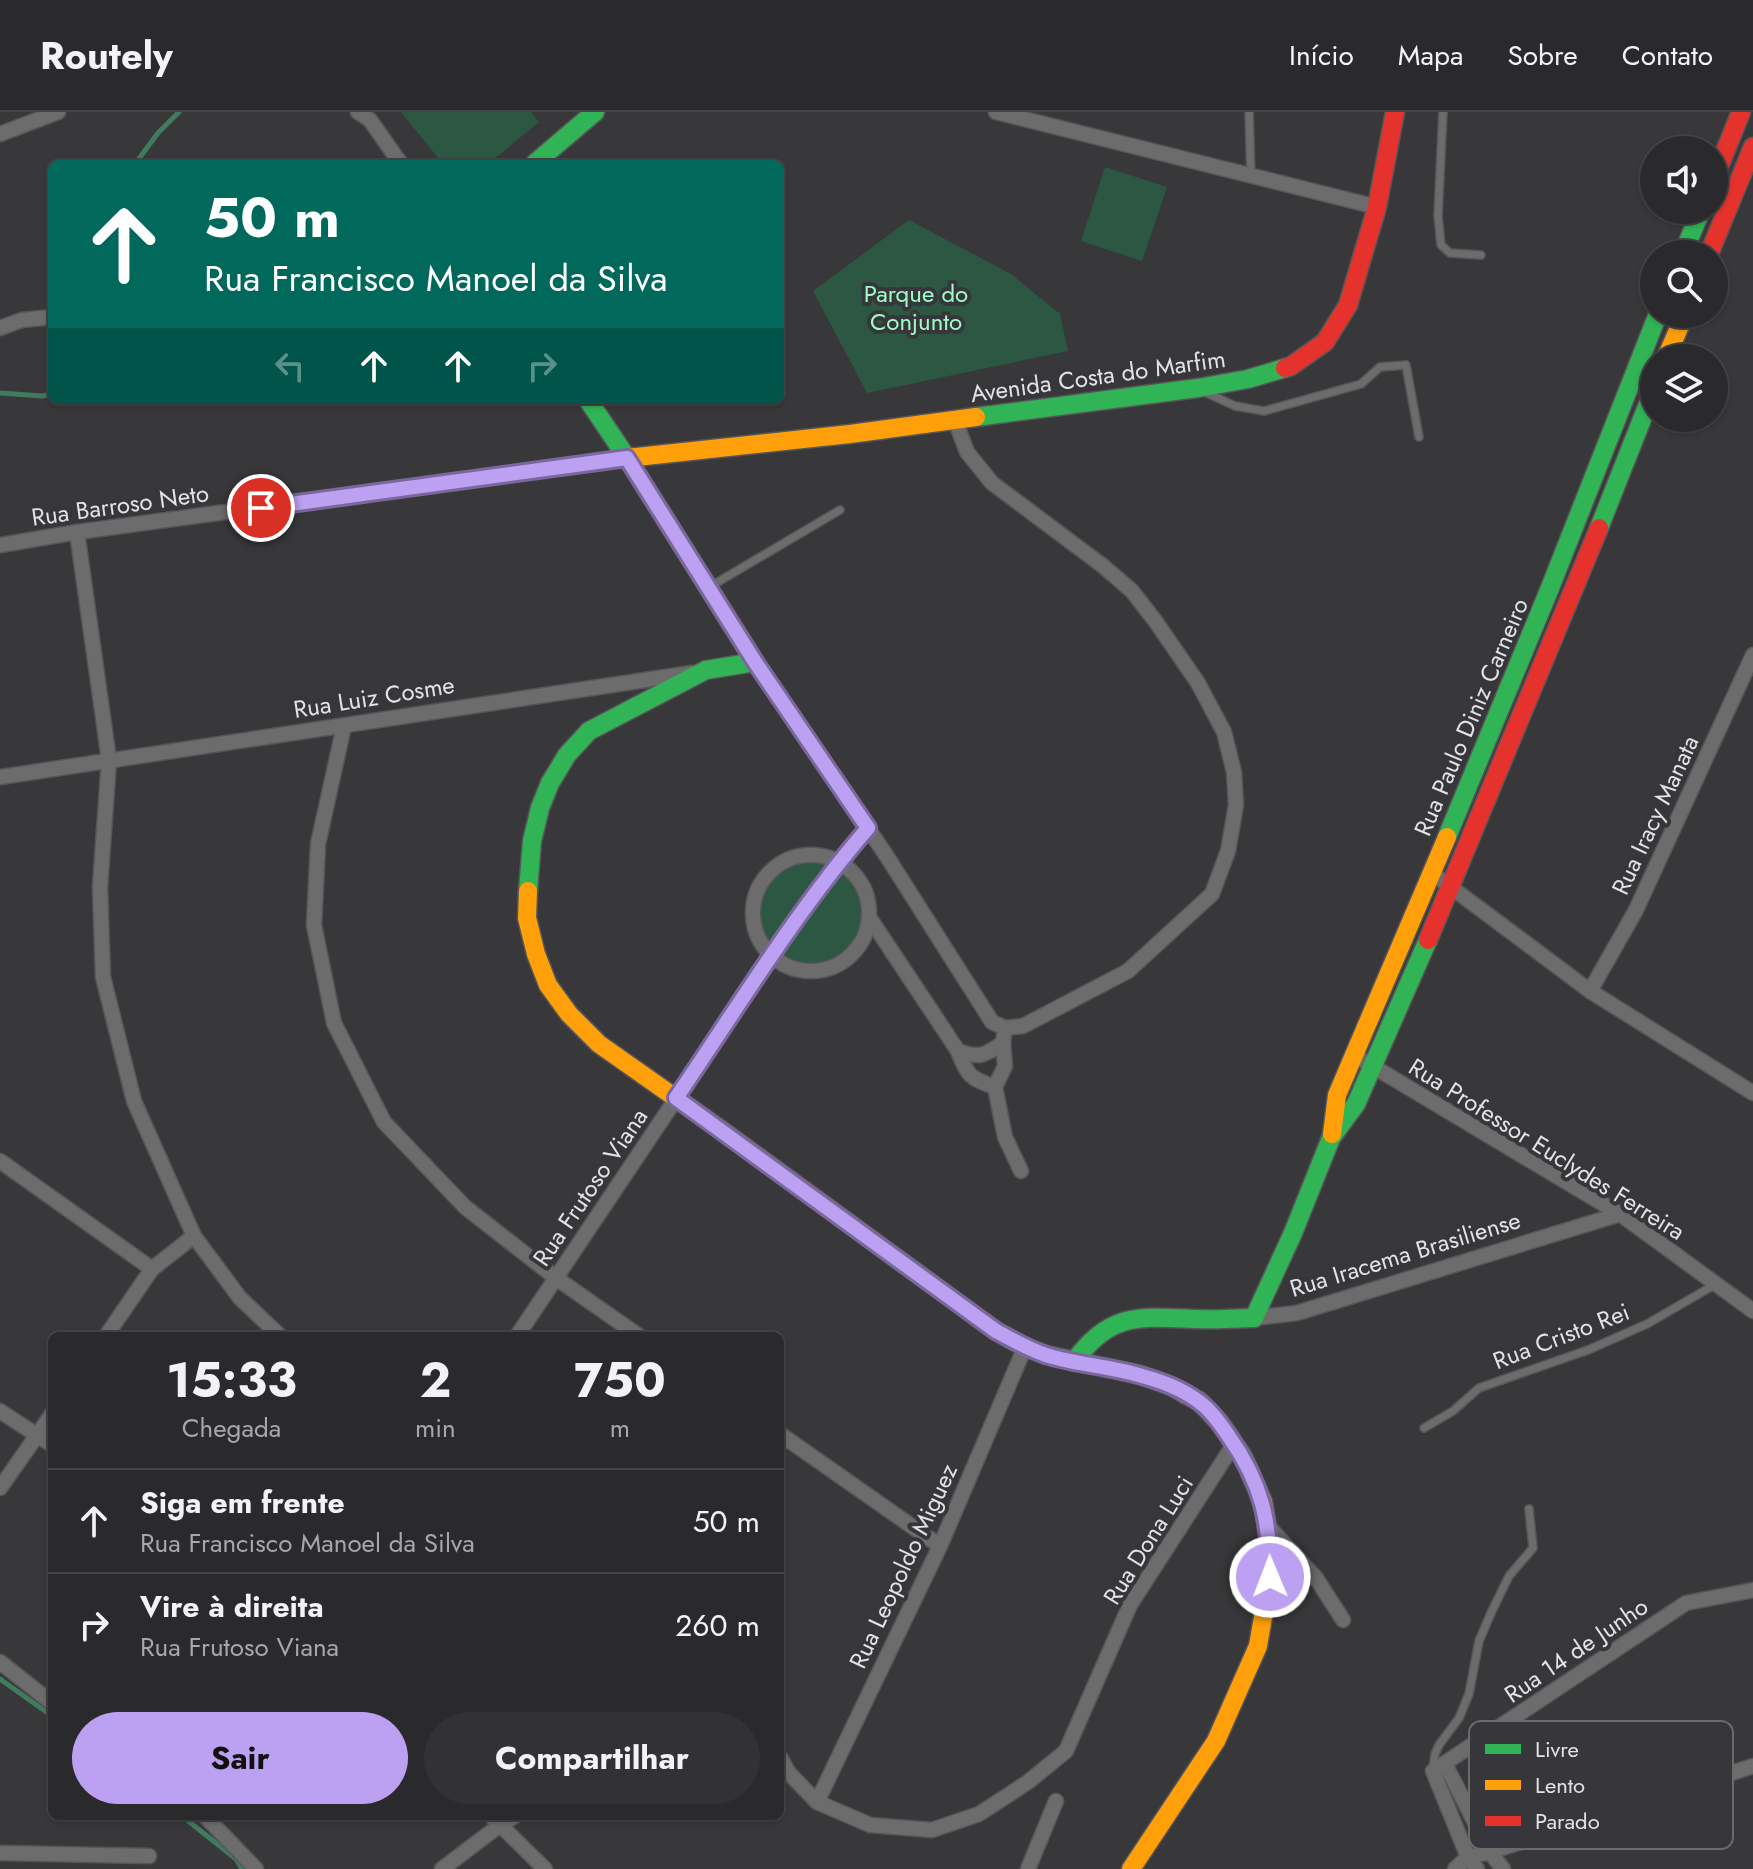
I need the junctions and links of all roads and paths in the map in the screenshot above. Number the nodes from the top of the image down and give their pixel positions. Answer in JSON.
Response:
{"nodes":[{"id":1,"x":58,"y":112,"type":"edge"},
{"id":2,"x":358,"y":112,"type":"edge"},
{"id":3,"x":595,"y":112,"type":"edge"},
{"id":4,"x":996,"y":112,"type":"edge"},
{"id":5,"x":1249,"y":112,"type":"edge"},
{"id":6,"x":1395,"y":112,"type":"edge"},
{"id":7,"x":1443,"y":112,"type":"edge"},
{"id":8,"x":1741,"y":112,"type":"edge"},
{"id":9,"x":0,"y":134,"type":"edge"},
{"id":10,"x":1728,"y":144,"type":"edge"},
{"id":11,"x":1753,"y":147,"type":"edge"},
{"id":12,"x":398,"y":160,"type":"edge"},
{"id":13,"x":539,"y":160,"type":"edge"},
{"id":14,"x":1251,"y":176,"type":"junction"},
{"id":15,"x":1377,"y":207,"type":"junction"},
{"id":16,"x":1715,"y":240,"type":"edge"},
{"id":17,"x":1481,"y":255,"type":"dead end"},
{"id":18,"x":48,"y":317,"type":"edge"},
{"id":19,"x":0,"y":328,"type":"edge"},
{"id":20,"x":1652,"y":328,"type":"edge"},
{"id":21,"x":1198,"y":388,"type":"junction"},
{"id":22,"x":591,"y":404,"type":"edge"},
{"id":23,"x":955,"y":420,"type":"junction"},
{"id":24,"x":1640,"y":424,"type":"edge"},
{"id":25,"x":1419,"y":437,"type":"dead end"},
{"id":26,"x":627,"y":458,"type":"junction"},
{"id":27,"x":840,"y":510,"type":"dead end"},
{"id":28,"x":77,"y":532,"type":"junction"},
{"id":29,"x":0,"y":545,"type":"edge"},
{"id":30,"x":709,"y":588,"type":"junction"},
{"id":31,"x":1550,"y":588,"type":"junction"},
{"id":32,"x":1571,"y":598,"type":"junction"},
{"id":33,"x":1753,"y":655,"type":"edge"},
{"id":34,"x":755,"y":662,"type":"junction"},
{"id":35,"x":706,"y":670,"type":"junction"},
{"id":36,"x":344,"y":726,"type":"junction"},
{"id":37,"x":109,"y":760,"type":"junction"},
{"id":38,"x":0,"y":777,"type":"edge"},
{"id":39,"x":868,"y":828,"type":"junction"},
{"id":40,"x":840,"y":861,"type":"junction"},
{"id":41,"x":1432,"y":873,"type":"junction"},
{"id":42,"x":1451,"y":888,"type":"junction"},
{"id":43,"x":869,"y":917,"type":"junction"},
{"id":44,"x":771,"y":957,"type":"junction"},
{"id":45,"x":1590,"y":991,"type":"junction"},
{"id":46,"x":1004,"y":1035,"type":"junction"},
{"id":47,"x":958,"y":1051,"type":"junction"},
{"id":48,"x":1354,"y":1055,"type":"junction"},
{"id":49,"x":1373,"y":1067,"type":"junction"},
{"id":50,"x":995,"y":1087,"type":"junction"},
{"id":51,"x":1753,"y":1093,"type":"edge"},
{"id":52,"x":676,"y":1098,"type":"junction"},
{"id":53,"x":1331,"y":1138,"type":"junction"},
{"id":54,"x":0,"y":1161,"type":"edge"},
{"id":55,"x":1021,"y":1171,"type":"dead end"},
{"id":56,"x":1620,"y":1214,"type":"junction"},
{"id":57,"x":194,"y":1236,"type":"junction"},
{"id":58,"x":152,"y":1269,"type":"junction"},
{"id":59,"x":556,"y":1278,"type":"junction"},
{"id":60,"x":1716,"y":1284,"type":"junction"},
{"id":61,"x":1753,"y":1311,"type":"edge"},
{"id":62,"x":1254,"y":1318,"type":"junction"},
{"id":63,"x":109,"y":1332,"type":"edge"},
{"id":64,"x":276,"y":1332,"type":"edge"},
{"id":65,"x":520,"y":1332,"type":"edge"},
{"id":66,"x":633,"y":1332,"type":"edge"},
{"id":67,"x":1025,"y":1347,"type":"junction"},
{"id":68,"x":1074,"y":1362,"type":"junction"},
{"id":69,"x":0,"y":1411,"type":"edge"},
{"id":70,"x":48,"y":1420,"type":"edge"},
{"id":71,"x":1424,"y":1428,"type":"dead end"},
{"id":72,"x":38,"y":1435,"type":"junction"},
{"id":73,"x":784,"y":1437,"type":"edge"},
{"id":74,"x":48,"y":1442,"type":"edge"},
{"id":75,"x":1234,"y":1444,"type":"junction"},
{"id":76,"x":0,"y":1488,"type":"edge"},
{"id":77,"x":1529,"y":1509,"type":"dead end"},
{"id":78,"x":1268,"y":1526,"type":"junction"},
{"id":79,"x":940,"y":1546,"type":"junction"},
{"id":80,"x":1753,"y":1590,"type":"edge"},
{"id":81,"x":1343,"y":1620,"type":"dead end"},
{"id":82,"x":0,"y":1662,"type":"edge"},
{"id":83,"x":48,"y":1700,"type":"edge"},
{"id":84,"x":1508,"y":1721,"type":"edge"},
{"id":85,"x":1448,"y":1735,"type":"junction"},
{"id":86,"x":1469,"y":1747,"type":"edge"},
{"id":87,"x":784,"y":1764,"type":"edge"},
{"id":88,"x":1753,"y":1766,"type":"edge"},
{"id":89,"x":1439,"y":1767,"type":"junction"},
{"id":90,"x":1733,"y":1773,"type":"edge"},
{"id":91,"x":1056,"y":1801,"type":"dead end"},
{"id":92,"x":817,"y":1802,"type":"junction"},
{"id":93,"x":1469,"y":1817,"type":"edge"},
{"id":94,"x":209,"y":1820,"type":"edge"},
{"id":95,"x":495,"y":1821,"type":"edge"},
{"id":96,"x":1488,"y":1849,"type":"edge"},
{"id":97,"x":1499,"y":1849,"type":"edge"},
{"id":98,"x":1490,"y":1852,"type":"junction"},
{"id":99,"x":0,"y":1853,"type":"edge"},
{"id":100,"x":149,"y":1856,"type":"dead end"},
{"id":101,"x":1472,"y":1863,"type":"edge"},
{"id":102,"x":256,"y":1869,"type":"edge"},
{"id":103,"x":442,"y":1869,"type":"edge"},
{"id":104,"x":545,"y":1869,"type":"edge"},
{"id":105,"x":1028,"y":1869,"type":"edge"},
{"id":106,"x":1131,"y":1869,"type":"edge"},
{"id":107,"x":1455,"y":1869,"type":"edge"},
{"id":108,"x":1503,"y":1869,"type":"edge"}],
"edges":[{"from":1,"to":9,"type":"street"},
{"from":2,"to":12,"type":"street"},
{"from":3,"to":13,"type":"street"},
{"from":4,"to":14,"type":"street"},
{"from":5,"to":14,"type":"lane"},
{"from":6,"to":15,"type":"street","name":"Avenida Costa do Marfim"},
{"from":7,"to":17,"type":"lane"},
{"from":8,"to":10,"type":"street"},
{"from":11,"to":16,"type":"street"},
{"from":14,"to":15,"type":"street"},
{"from":15,"to":21,"type":"street","name":"Avenida Costa do Marfim"},
{"from":18,"to":19,"type":"street"},
{"from":20,"to":31,"type":"street","name":"Rua Paulo Diniz Carneiro"},
{"from":21,"to":23,"type":"street","name":"Avenida Costa do Marfim"},
{"from":21,"to":25,"type":"lane"},
{"from":22,"to":26,"type":"street"},
{"from":23,"to":26,"type":"street","name":"Avenida Costa do Marfim"},
{"from":23,"to":46,"type":"street"},
{"from":24,"to":32,"type":"street","name":"Rua Paulo Diniz Carneiro"},
{"from":26,"to":28,"type":"street","name":"Rua Barroso Neto"},
{"from":26,"to":30,"type":"street"},
{"from":27,"to":30,"type":"lane"},
{"from":28,"to":29,"type":"street","name":"Rua Barroso Neto"},
{"from":28,"to":37,"type":"street"},
{"from":30,"to":34,"type":"street"},
{"from":31,"to":32,"type":"street"},
{"from":31,"to":41,"type":"street","name":"Rua Paulo Diniz Carneiro"},
{"from":32,"to":42,"type":"street","name":"Rua Paulo Diniz Carneiro"},
{"from":33,"to":45,"type":"street","name":"Rua Iracy Manata"},
{"from":34,"to":35,"type":"street","name":"Rua Luiz Cosme"},
{"from":34,"to":39,"type":"street"},
{"from":35,"to":36,"type":"street","name":"Rua Luiz Cosme"},
{"from":35,"to":52,"type":"street"},
{"from":36,"to":37,"type":"street","name":"Rua Luiz Cosme"},
{"from":36,"to":59,"type":"street"},
{"from":37,"to":38,"type":"street","name":"Rua Luiz Cosme"},
{"from":37,"to":57,"type":"street"},
{"from":39,"to":40,"type":"street","name":"Rua Frutoso Viana"},
{"from":39,"to":46,"type":"street"},
{"from":40,"to":43,"type":"street"},
{"from":40,"to":44,"type":"street","name":"Rua Frutoso Viana"},
{"from":40,"to":44,"type":"street"},
{"from":41,"to":42,"type":"street"},
{"from":41,"to":48,"type":"street","name":"Rua Paulo Diniz Carneiro"},
{"from":42,"to":45,"type":"street"},
{"from":42,"to":49,"type":"street","name":"Rua Paulo Diniz Carneiro"},
{"from":43,"to":44,"type":"street"},
{"from":43,"to":47,"type":"street"},
{"from":44,"to":52,"type":"street","name":"Rua Frutoso Viana"},
{"from":45,"to":51,"type":"street"},
{"from":46,"to":47,"type":"street"},
{"from":46,"to":50,"type":"street"},
{"from":47,"to":50,"type":"street"},
{"from":48,"to":49,"type":"street","name":"Rua Professor Euclydes Ferreira"},
{"from":48,"to":53,"type":"street","name":"Rua Paulo Diniz Carneiro"},
{"from":49,"to":53,"type":"street","name":"Rua Paulo Diniz Carneiro"},
{"from":49,"to":56,"type":"street","name":"Rua Professor Euclydes Ferreira"},
{"from":50,"to":55,"type":"street"},
{"from":52,"to":59,"type":"street","name":"Rua Frutoso Viana"},
{"from":52,"to":67,"type":"street"},
{"from":53,"to":62,"type":"street","name":"Rua Paulo Diniz Carneiro"},
{"from":54,"to":58,"type":"street"},
{"from":56,"to":60,"type":"street","name":"Rua Professor Euclydes Ferreira"},
{"from":56,"to":62,"type":"street","name":"Rua Iracema Brasiliense"},
{"from":57,"to":58,"type":"street"},
{"from":57,"to":64,"type":"street"},
{"from":58,"to":63,"type":"street"},
{"from":59,"to":65,"type":"street","name":"Rua Frutoso Viana"},
{"from":59,"to":66,"type":"street"},
{"from":60,"to":61,"type":"street","name":"Rua Professor Euclydes Ferreira"},
{"from":60,"to":71,"type":"lane","name":"Rua Cristo Rei"},
{"from":62,"to":68,"type":"street","name":"Rua Iracema Brasiliense"},
{"from":67,"to":68,"type":"street"},
{"from":67,"to":79,"type":"street","name":"Rua Leopoldo Miguez"},
{"from":68,"to":75,"type":"street"},
{"from":69,"to":72,"type":"street"},
{"from":70,"to":72,"type":"street"},
{"from":72,"to":74,"type":"street"},
{"from":72,"to":76,"type":"street"},
{"from":73,"to":79,"type":"street"},
{"from":75,"to":78,"type":"street"},
{"from":75,"to":92,"type":"street","name":"Rua Dona Luci"},
{"from":77,"to":85,"type":"lane"},
{"from":78,"to":81,"type":"street"},
{"from":78,"to":106,"type":"street"},
{"from":79,"to":92,"type":"street","name":"Rua Leopoldo Miguez"},
{"from":80,"to":84,"type":"street","name":"Rua 14 de Junho"},
{"from":82,"to":83,"type":"street"},
{"from":85,"to":89,"type":"lane"},
{"from":85,"to":89,"type":"lane"},
{"from":86,"to":89,"type":"street","name":"Rua 14 de Junho"},
{"from":87,"to":92,"type":"street"},
{"from":88,"to":90,"type":"street"},
{"from":89,"to":93,"type":"street"},
{"from":89,"to":101,"type":"street"},
{"from":91,"to":105,"type":"street"},
{"from":94,"to":102,"type":"street"},
{"from":95,"to":103,"type":"street"},
{"from":95,"to":104,"type":"street"},
{"from":96,"to":98,"type":"street"},
{"from":97,"to":98,"type":"street"},
{"from":98,"to":101,"type":"street"},
{"from":98,"to":108,"type":"street"},
{"from":99,"to":100,"type":"street"},
{"from":101,"to":107,"type":"street"}]}
